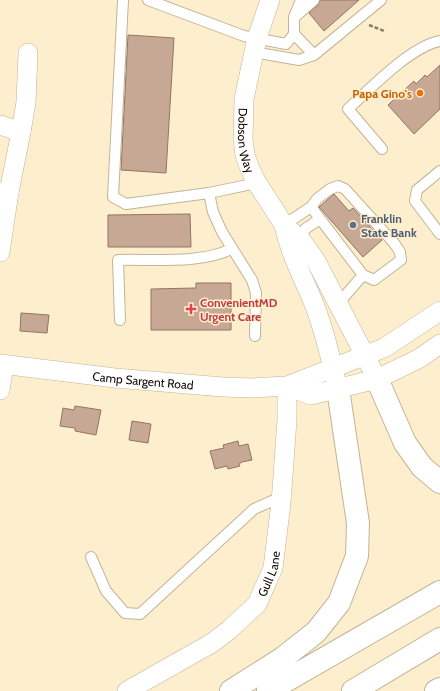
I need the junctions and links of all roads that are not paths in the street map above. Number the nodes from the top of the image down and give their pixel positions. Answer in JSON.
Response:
{"nodes":[{"id":1,"x":123,"y":0,"type":"edge"},
{"id":2,"x":148,"y":0,"type":"edge"},
{"id":3,"x":270,"y":0,"type":"edge"},
{"id":4,"x":301,"y":0,"type":"edge"},
{"id":5,"x":314,"y":0,"type":"edge"},
{"id":6,"x":371,"y":0,"type":"edge"},
{"id":7,"x":381,"y":0,"type":"edge"},
{"id":8,"x":294,"y":17,"type":"junction"},
{"id":9,"x":347,"y":29,"type":"junction"},
{"id":10,"x":294,"y":34,"type":"junction"},
{"id":11,"x":440,"y":41,"type":"edge"},
{"id":12,"x":255,"y":45,"type":"junction"},
{"id":13,"x":28,"y":53,"type":"dead end"},
{"id":14,"x":314,"y":55,"type":"junction"},
{"id":15,"x":0,"y":125,"type":"edge"},
{"id":16,"x":21,"y":132,"type":"junction"},
{"id":17,"x":382,"y":149,"type":"dead end"},
{"id":18,"x":440,"y":171,"type":"edge"},
{"id":19,"x":257,"y":183,"type":"junction"},
{"id":20,"x":4,"y":192,"type":"edge"},
{"id":21,"x":209,"y":193,"type":"junction"},
{"id":22,"x":311,"y":207,"type":"junction"},
{"id":23,"x":320,"y":219,"type":"junction"},
{"id":24,"x":284,"y":226,"type":"junction"},
{"id":25,"x":440,"y":234,"type":"edge"},
{"id":26,"x":301,"y":240,"type":"junction"},
{"id":27,"x":231,"y":248,"type":"junction"},
{"id":28,"x":0,"y":252,"type":"edge"},
{"id":29,"x":363,"y":275,"type":"junction"},
{"id":30,"x":338,"y":304,"type":"junction"},
{"id":31,"x":440,"y":311,"type":"edge"},
{"id":32,"x":120,"y":320,"type":"dead end"},
{"id":33,"x":255,"y":336,"type":"dead end"},
{"id":34,"x":440,"y":344,"type":"edge"},
{"id":35,"x":365,"y":356,"type":"junction"},
{"id":36,"x":2,"y":364,"type":"edge"},
{"id":37,"x":336,"y":379,"type":"junction"},
{"id":38,"x":377,"y":379,"type":"junction"},
{"id":39,"x":287,"y":386,"type":"junction"},
{"id":40,"x":0,"y":390,"type":"edge"},
{"id":41,"x":440,"y":482,"type":"edge"},
{"id":42,"x":281,"y":497,"type":"junction"},
{"id":43,"x":91,"y":557,"type":"dead end"},
{"id":44,"x":440,"y":592,"type":"edge"},
{"id":45,"x":440,"y":639,"type":"edge"},
{"id":46,"x":440,"y":689,"type":"edge"},
{"id":47,"x":127,"y":691,"type":"edge"},
{"id":48,"x":231,"y":691,"type":"edge"},
{"id":49,"x":268,"y":691,"type":"edge"},
{"id":50,"x":353,"y":691,"type":"edge"},
{"id":51,"x":436,"y":691,"type":"edge"}],
"edges":[{"from":1,"to":21,"type":"lane"},
{"from":2,"to":12,"type":"lane"},
{"from":3,"to":12,"type":"street","name":"Dobson Way"},
{"from":4,"to":8,"type":"lane"},
{"from":5,"to":8,"type":"lane"},
{"from":6,"to":9,"type":"lane"},
{"from":7,"to":9,"type":"lane"},
{"from":8,"to":10,"type":"lane"},
{"from":9,"to":14,"type":"lane"},
{"from":10,"to":12,"type":"lane"},
{"from":10,"to":14,"type":"lane"},
{"from":11,"to":17,"type":"lane"},
{"from":12,"to":14,"type":"lane"},
{"from":12,"to":19,"type":"street","name":"Dobson Way"},
{"from":13,"to":16,"type":"street"},
{"from":15,"to":16,"type":"street"},
{"from":16,"to":20,"type":"street"},
{"from":18,"to":25,"type":"lane"},
{"from":19,"to":21,"type":"lane"},
{"from":19,"to":24,"type":"street","name":"Dobson Way"},
{"from":20,"to":28,"type":"street"},
{"from":21,"to":27,"type":"lane"},
{"from":22,"to":23,"type":"lane"},
{"from":22,"to":24,"type":"lane"},
{"from":22,"to":29,"type":"lane"},
{"from":23,"to":26,"type":"lane"},
{"from":23,"to":29,"type":"lane"},
{"from":24,"to":26,"type":"street","name":"Dobson Way"},
{"from":24,"to":37,"type":"street","name":"Dobson Way"},
{"from":26,"to":30,"type":"street","name":"Dobson Way"},
{"from":27,"to":32,"type":"lane"},
{"from":27,"to":33,"type":"lane"},
{"from":29,"to":30,"type":"lane"},
{"from":30,"to":35,"type":"street","name":"Dobson Way"},
{"from":31,"to":35,"type":"street","name":"Camp Sargent Road"},
{"from":34,"to":38,"type":"street","name":"Camp Sargent Road"},
{"from":35,"to":37,"type":"street","name":"Camp Sargent Road"},
{"from":35,"to":38,"type":"street","name":"Dobson Way"},
{"from":36,"to":39,"type":"street","name":"Camp Sargent Road"},
{"from":36,"to":40,"type":"street"},
{"from":37,"to":38,"type":"street","name":"Camp Sargent Road"},
{"from":37,"to":39,"type":"street","name":"Camp Sargent Road"},
{"from":37,"to":48,"type":"highway"},
{"from":38,"to":41,"type":"highway"},
{"from":39,"to":42,"type":"street","name":"Gull Lane"},
{"from":42,"to":43,"type":"lane"},
{"from":42,"to":47,"type":"street","name":"Gull Lane"},
{"from":44,"to":49,"type":"highway"},
{"from":45,"to":50,"type":"highway"},
{"from":46,"to":51,"type":"highway"}]}
